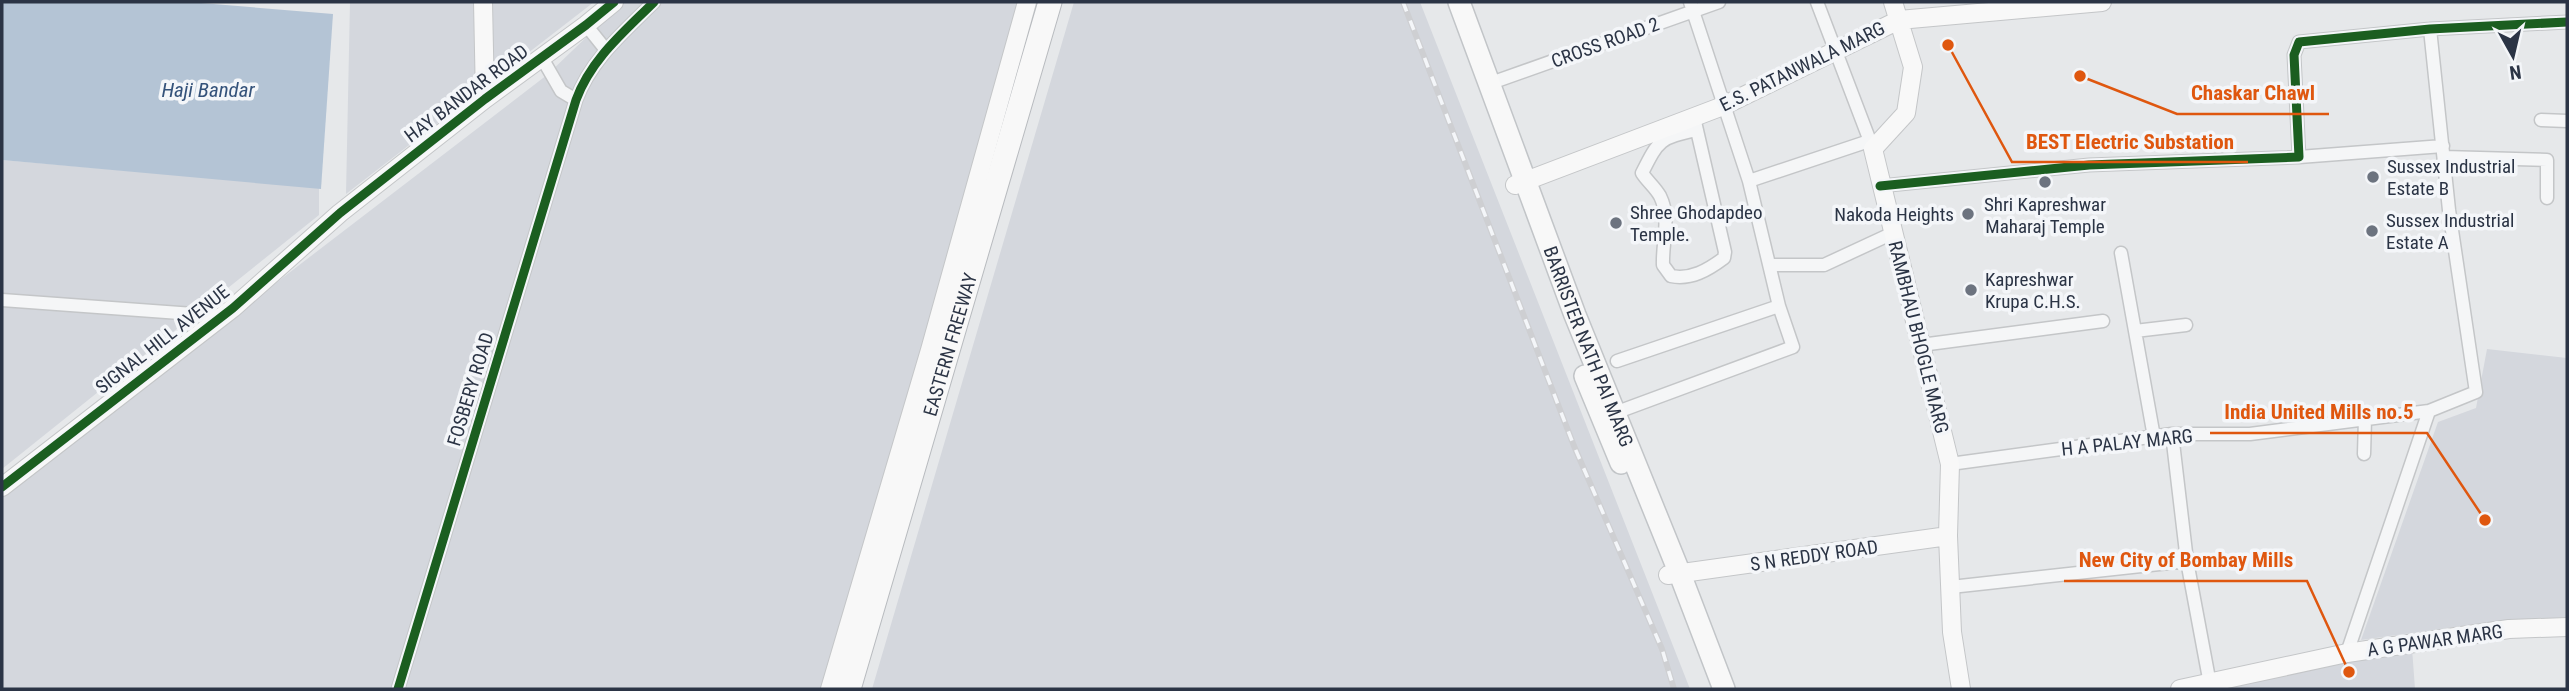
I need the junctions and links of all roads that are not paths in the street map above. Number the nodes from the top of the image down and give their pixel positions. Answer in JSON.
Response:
{"nodes":[{"id":1,"x":483,"y":2,"type":"edge"},
{"id":2,"x":614,"y":2,"type":"edge"},
{"id":3,"x":654,"y":2,"type":"edge"},
{"id":4,"x":1027,"y":2,"type":"edge"},
{"id":5,"x":1034,"y":2,"type":"edge"},
{"id":6,"x":1050,"y":2,"type":"edge"},
{"id":7,"x":1057,"y":2,"type":"edge"},
{"id":8,"x":1719,"y":2,"type":"edge"},
{"id":9,"x":1817,"y":2,"type":"edge"},
{"id":10,"x":1893,"y":2,"type":"edge"},
{"id":11,"x":2102,"y":2,"type":"edge"},
{"id":12,"x":1460,"y":3,"type":"edge"},
{"id":13,"x":1691,"y":6,"type":"edge"},
{"id":14,"x":1899,"y":20,"type":"junction"},
{"id":15,"x":2567,"y":22,"type":"edge"},
{"id":16,"x":586,"y":25,"type":"junction"},
{"id":17,"x":2430,"y":29,"type":"junction"},
{"id":18,"x":1466,"y":36,"type":"junction"},
{"id":19,"x":606,"y":50,"type":"junction"},
{"id":20,"x":1834,"y":51,"type":"junction"},
{"id":21,"x":542,"y":58,"type":"junction"},
{"id":22,"x":1491,"y":83,"type":"junction"},
{"id":23,"x":485,"y":99,"type":"junction"},
{"id":24,"x":576,"y":100,"type":"junction"},
{"id":25,"x":1723,"y":106,"type":"junction"},
{"id":26,"x":2541,"y":120,"type":"dead end"},
{"id":27,"x":2567,"y":121,"type":"edge"},
{"id":28,"x":1695,"y":123,"type":"junction"},
{"id":29,"x":1871,"y":145,"type":"junction"},
{"id":30,"x":2443,"y":152,"type":"junction"},
{"id":31,"x":2299,"y":158,"type":"junction"},
{"id":32,"x":1749,"y":181,"type":"junction"},
{"id":33,"x":1521,"y":183,"type":"junction"},
{"id":34,"x":1880,"y":186,"type":"junction"},
{"id":35,"x":2547,"y":198,"type":"dead end"},
{"id":36,"x":340,"y":214,"type":"joint"},
{"id":37,"x":1893,"y":233,"type":"junction"},
{"id":38,"x":2121,"y":253,"type":"dead end"},
{"id":39,"x":1770,"y":265,"type":"junction"},
{"id":40,"x":2,"y":300,"type":"edge"},
{"id":41,"x":1779,"y":306,"type":"junction"},
{"id":42,"x":221,"y":316,"type":"junction"},
{"id":43,"x":2103,"y":321,"type":"dead end"},
{"id":44,"x":2186,"y":325,"type":"dead end"},
{"id":45,"x":2135,"y":331,"type":"junction"},
{"id":46,"x":1921,"y":345,"type":"junction"},
{"id":47,"x":1617,"y":361,"type":"dead end"},
{"id":48,"x":2429,"y":411,"type":"junction"},
{"id":49,"x":1609,"y":416,"type":"junction"},
{"id":50,"x":2365,"y":419,"type":"junction"},
{"id":51,"x":2172,"y":434,"type":"junction"},
{"id":52,"x":2154,"y":437,"type":"junction"},
{"id":53,"x":2364,"y":454,"type":"dead end"},
{"id":54,"x":1950,"y":464,"type":"junction"},
{"id":55,"x":2,"y":487,"type":"edge"},
{"id":56,"x":1948,"y":536,"type":"junction"},
{"id":57,"x":2188,"y":561,"type":"junction"},
{"id":58,"x":1674,"y":575,"type":"junction"},
{"id":59,"x":1951,"y":587,"type":"junction"},
{"id":60,"x":2567,"y":626,"type":"edge"},
{"id":61,"x":2347,"y":653,"type":"junction"},
{"id":62,"x":2210,"y":684,"type":"junction"},
{"id":63,"x":398,"y":689,"type":"edge"},
{"id":64,"x":830,"y":689,"type":"edge"},
{"id":65,"x":836,"y":689,"type":"edge"},
{"id":66,"x":851,"y":689,"type":"edge"},
{"id":67,"x":1711,"y":689,"type":"edge"},
{"id":68,"x":1724,"y":689,"type":"edge"},
{"id":69,"x":1961,"y":689,"type":"edge"},
{"id":70,"x":2180,"y":689,"type":"edge"}],
"edges":[{"from":1,"to":23,"type":"street"},
{"from":2,"to":16,"type":"street","name":"HAY BANDAR ROAD"},
{"from":3,"to":19,"type":"street","name":"FOSBERY ROAD"},
{"from":4,"to":64,"type":"street"},
{"from":5,"to":65,"type":"highway","name":"EASTERN FREEWAY"},
{"from":6,"to":66,"type":"highway","name":"EASTERN FREEWAY"},
{"from":7,"to":66,"type":"street"},
{"from":8,"to":13,"type":"street","name":"CROSS ROAD 2"},
{"from":9,"to":20,"type":"street"},
{"from":10,"to":14,"type":"street"},
{"from":11,"to":14,"type":"street","name":"E.S. PATANWALA MARG"},
{"from":12,"to":18,"type":"main road","name":"BARRISTER NATH PAI MARG"},
{"from":13,"to":22,"type":"street","name":"CROSS ROAD 2"},
{"from":13,"to":25,"type":"street"},
{"from":14,"to":20,"type":"street","name":"E.S. PATANWALA MARG"},
{"from":14,"to":29,"type":"street"},
{"from":15,"to":17,"type":"street"},
{"from":16,"to":19,"type":"street"},
{"from":16,"to":21,"type":"street","name":"HAY BANDAR ROAD"},
{"from":17,"to":30,"type":"street"},
{"from":17,"to":31,"type":"street"},
{"from":18,"to":22,"type":"main road","name":"BARRISTER NATH PAI MARG"},
{"from":18,"to":33,"type":"main road","name":"BARRISTER NATH PAI MARG"},
{"from":19,"to":24,"type":"street","name":"FOSBERY ROAD"},
{"from":20,"to":25,"type":"street","name":"E.S. PATANWALA MARG"},
{"from":20,"to":29,"type":"street"},
{"from":21,"to":23,"type":"street","name":"HAY BANDAR ROAD"},
{"from":21,"to":24,"type":"street"},
{"from":22,"to":33,"type":"main road","name":"BARRISTER NATH PAI MARG"},
{"from":23,"to":36,"type":"street","name":"HAY BANDAR ROAD"},
{"from":24,"to":63,"type":"street","name":"FOSBERY ROAD"},
{"from":25,"to":28,"type":"street","name":"E.S. PATANWALA MARG"},
{"from":25,"to":32,"type":"street"},
{"from":26,"to":27,"type":"street"},
{"from":28,"to":28,"type":"street"},
{"from":28,"to":33,"type":"street","name":"E.S. PATANWALA MARG"},
{"from":29,"to":32,"type":"street"},
{"from":29,"to":34,"type":"street","name":"RAMBHAU BHOGLE MARG"},
{"from":30,"to":31,"type":"street"},
{"from":30,"to":35,"type":"street"},
{"from":30,"to":48,"type":"street","name":"H A PALAY MARG"},
{"from":31,"to":34,"type":"street"},
{"from":32,"to":39,"type":"street"},
{"from":33,"to":49,"type":"main road","name":"BARRISTER NATH PAI MARG"},
{"from":34,"to":37,"type":"street","name":"RAMBHAU BHOGLE MARG"},
{"from":36,"to":42,"type":"street","name":"SIGNAL HILL AVENUE"},
{"from":37,"to":39,"type":"street"},
{"from":37,"to":46,"type":"street","name":"RAMBHAU BHOGLE MARG"},
{"from":38,"to":45,"type":"street"},
{"from":39,"to":41,"type":"street"},
{"from":40,"to":42,"type":"street"},
{"from":41,"to":47,"type":"street"},
{"from":41,"to":49,"type":"street"},
{"from":42,"to":55,"type":"street","name":"SIGNAL HILL AVENUE"},
{"from":43,"to":46,"type":"street"},
{"from":44,"to":45,"type":"street"},
{"from":45,"to":52,"type":"street"},
{"from":46,"to":54,"type":"street","name":"RAMBHAU BHOGLE MARG"},
{"from":48,"to":50,"type":"street","name":"H A PALAY MARG"},
{"from":48,"to":61,"type":"street"},
{"from":49,"to":58,"type":"main road","name":"BARRISTER NATH PAI MARG"},
{"from":50,"to":51,"type":"street","name":"H A PALAY MARG"},
{"from":50,"to":53,"type":"street"},
{"from":51,"to":52,"type":"street","name":"H A PALAY MARG"},
{"from":51,"to":57,"type":"street"},
{"from":52,"to":54,"type":"street","name":"H A PALAY MARG"},
{"from":54,"to":56,"type":"street","name":"RAMBHAU BHOGLE MARG"},
{"from":56,"to":58,"type":"street","name":"S N REDDY ROAD"},
{"from":56,"to":59,"type":"street","name":"RAMBHAU BHOGLE MARG"},
{"from":57,"to":59,"type":"street"},
{"from":57,"to":62,"type":"street"},
{"from":58,"to":67,"type":"main road","name":"BARRISTER NATH PAI MARG"},
{"from":58,"to":68,"type":"main road","name":"BARRISTER NATH PAI MARG"},
{"from":59,"to":69,"type":"street","name":"RAMBHAU BHOGLE MARG"},
{"from":60,"to":61,"type":"street","name":"A G PAWAR MARG"},
{"from":61,"to":62,"type":"street","name":"A G PAWAR MARG"},
{"from":62,"to":70,"type":"street","name":"A G PAWAR MARG"}]}
